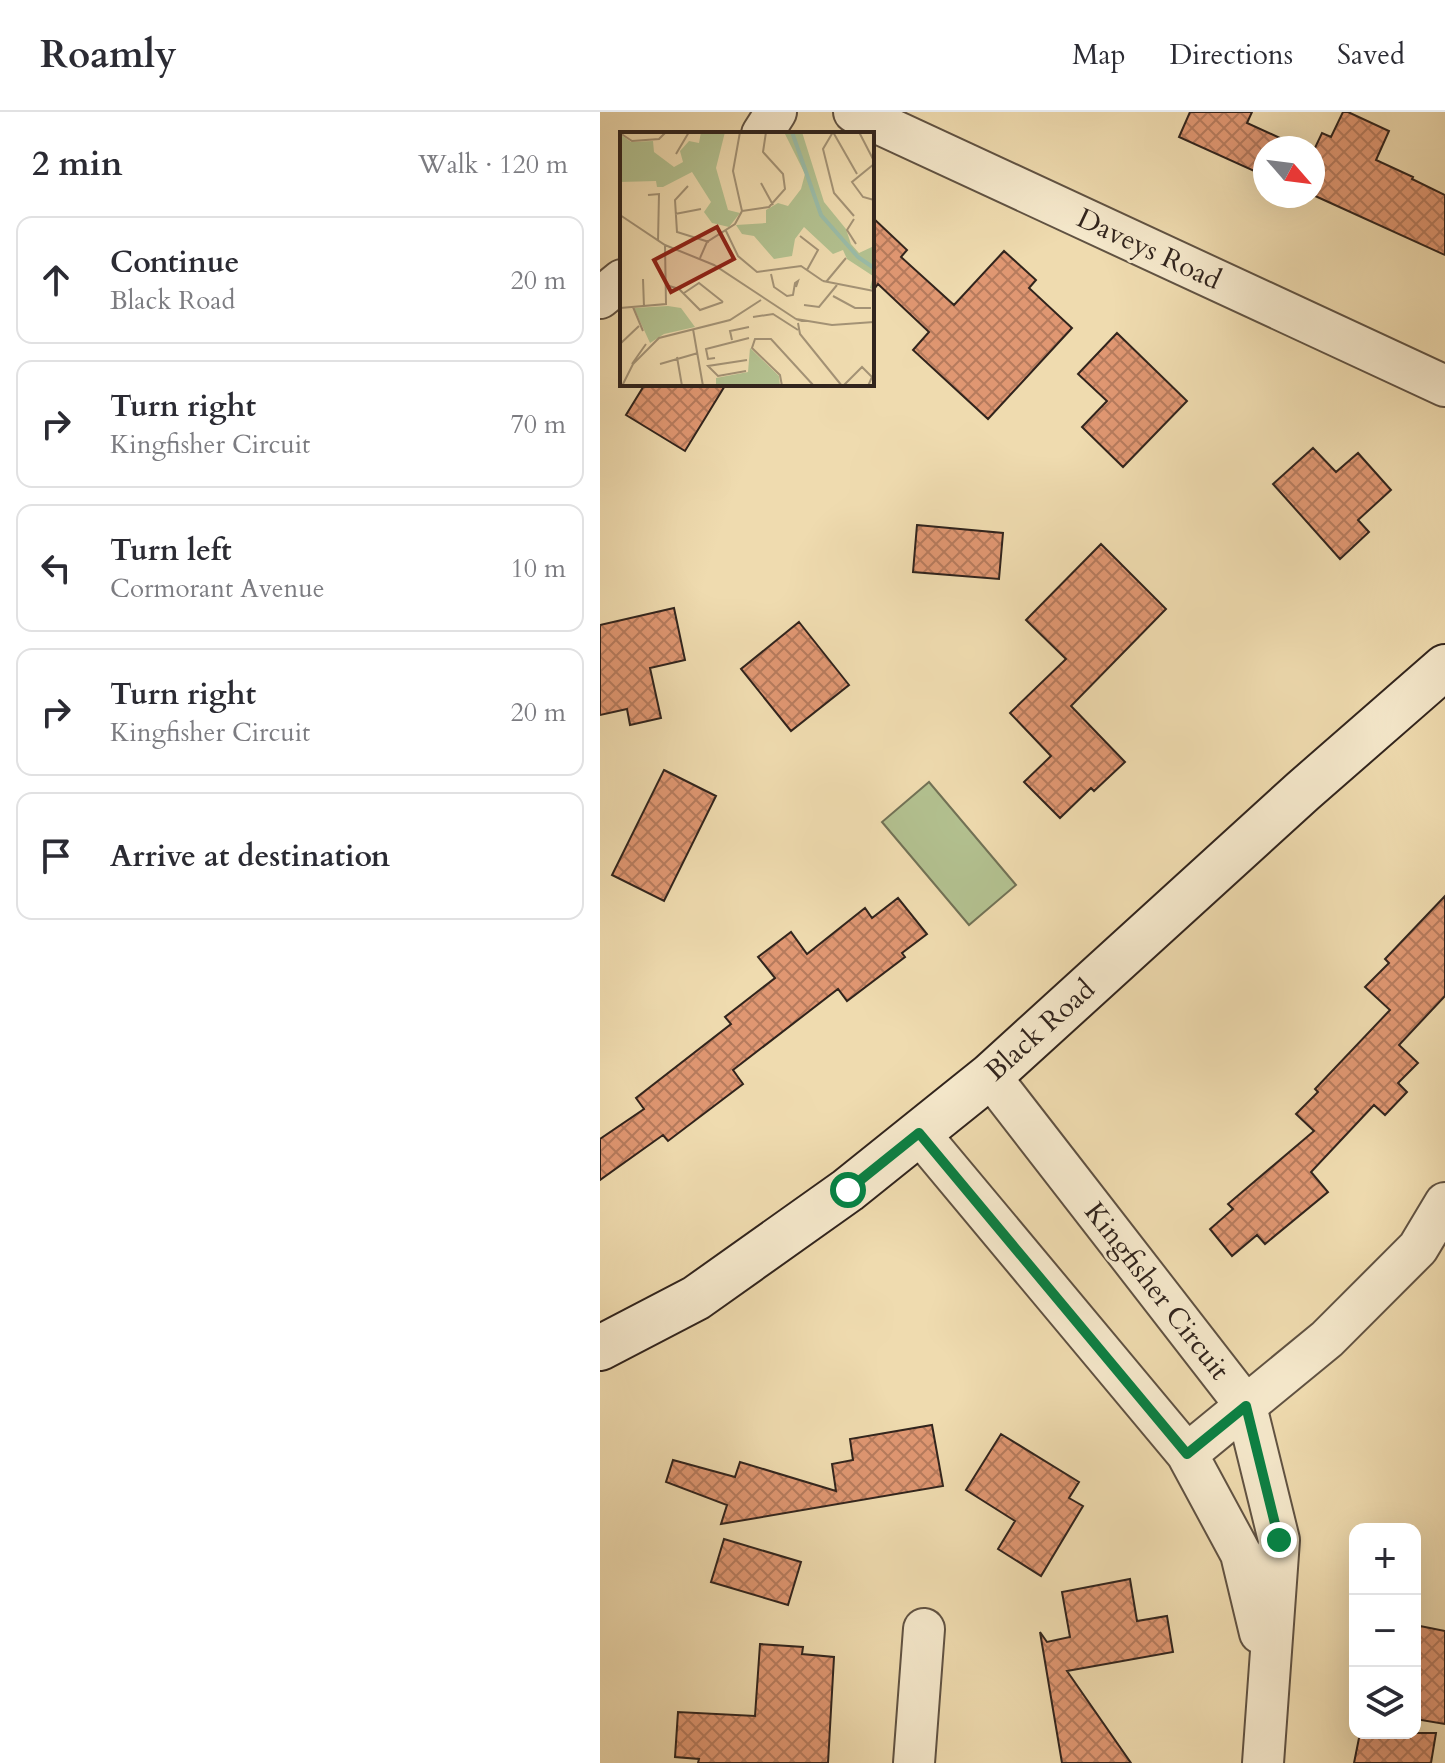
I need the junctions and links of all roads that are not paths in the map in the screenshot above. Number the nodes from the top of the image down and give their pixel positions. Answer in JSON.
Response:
{"nodes":[{"id":1,"x":776,"y":112,"type":"edge"},
{"id":2,"x":854,"y":112,"type":"edge"},
{"id":3,"x":763,"y":132,"type":"edge"},
{"id":4,"x":620,"y":282,"type":"edge"},
{"id":5,"x":600,"y":298,"type":"edge"},
{"id":6,"x":1445,"y":386,"type":"edge"},
{"id":7,"x":1445,"y":667,"type":"edge"},
{"id":8,"x":990,"y":1076,"type":"junction"},
{"id":9,"x":919,"y":1133,"type":"junction"},
{"id":10,"x":1445,"y":1203,"type":"edge"},
{"id":11,"x":600,"y":1348,"type":"edge"},
{"id":12,"x":1246,"y":1406,"type":"junction"},
{"id":13,"x":1187,"y":1454,"type":"junction"},
{"id":14,"x":924,"y":1629,"type":"dead end"},
{"id":15,"x":1269,"y":1672,"type":"junction"},
{"id":16,"x":914,"y":1763,"type":"edge"},
{"id":17,"x":1263,"y":1763,"type":"edge"}],
"edges":[{"from":1,"to":3,"type":"street"},
{"from":2,"to":6,"type":"street","name":"Daveys Road"},
{"from":4,"to":5,"type":"street"},
{"from":7,"to":8,"type":"main road","name":"Black Road"},
{"from":8,"to":9,"type":"main road","name":"Black Road"},
{"from":8,"to":12,"type":"street","name":"Kingfisher Circuit"},
{"from":9,"to":11,"type":"main road","name":"Black Road"},
{"from":9,"to":13,"type":"street","name":"Kingfisher Circuit"},
{"from":10,"to":12,"type":"street"},
{"from":12,"to":13,"type":"street"},
{"from":12,"to":15,"type":"street","name":"Kingfisher Circuit"},
{"from":13,"to":15,"type":"street","name":"Kingfisher Circuit"},
{"from":14,"to":16,"type":"street"},
{"from":15,"to":17,"type":"street","name":"Kingfisher Circuit"}]}
